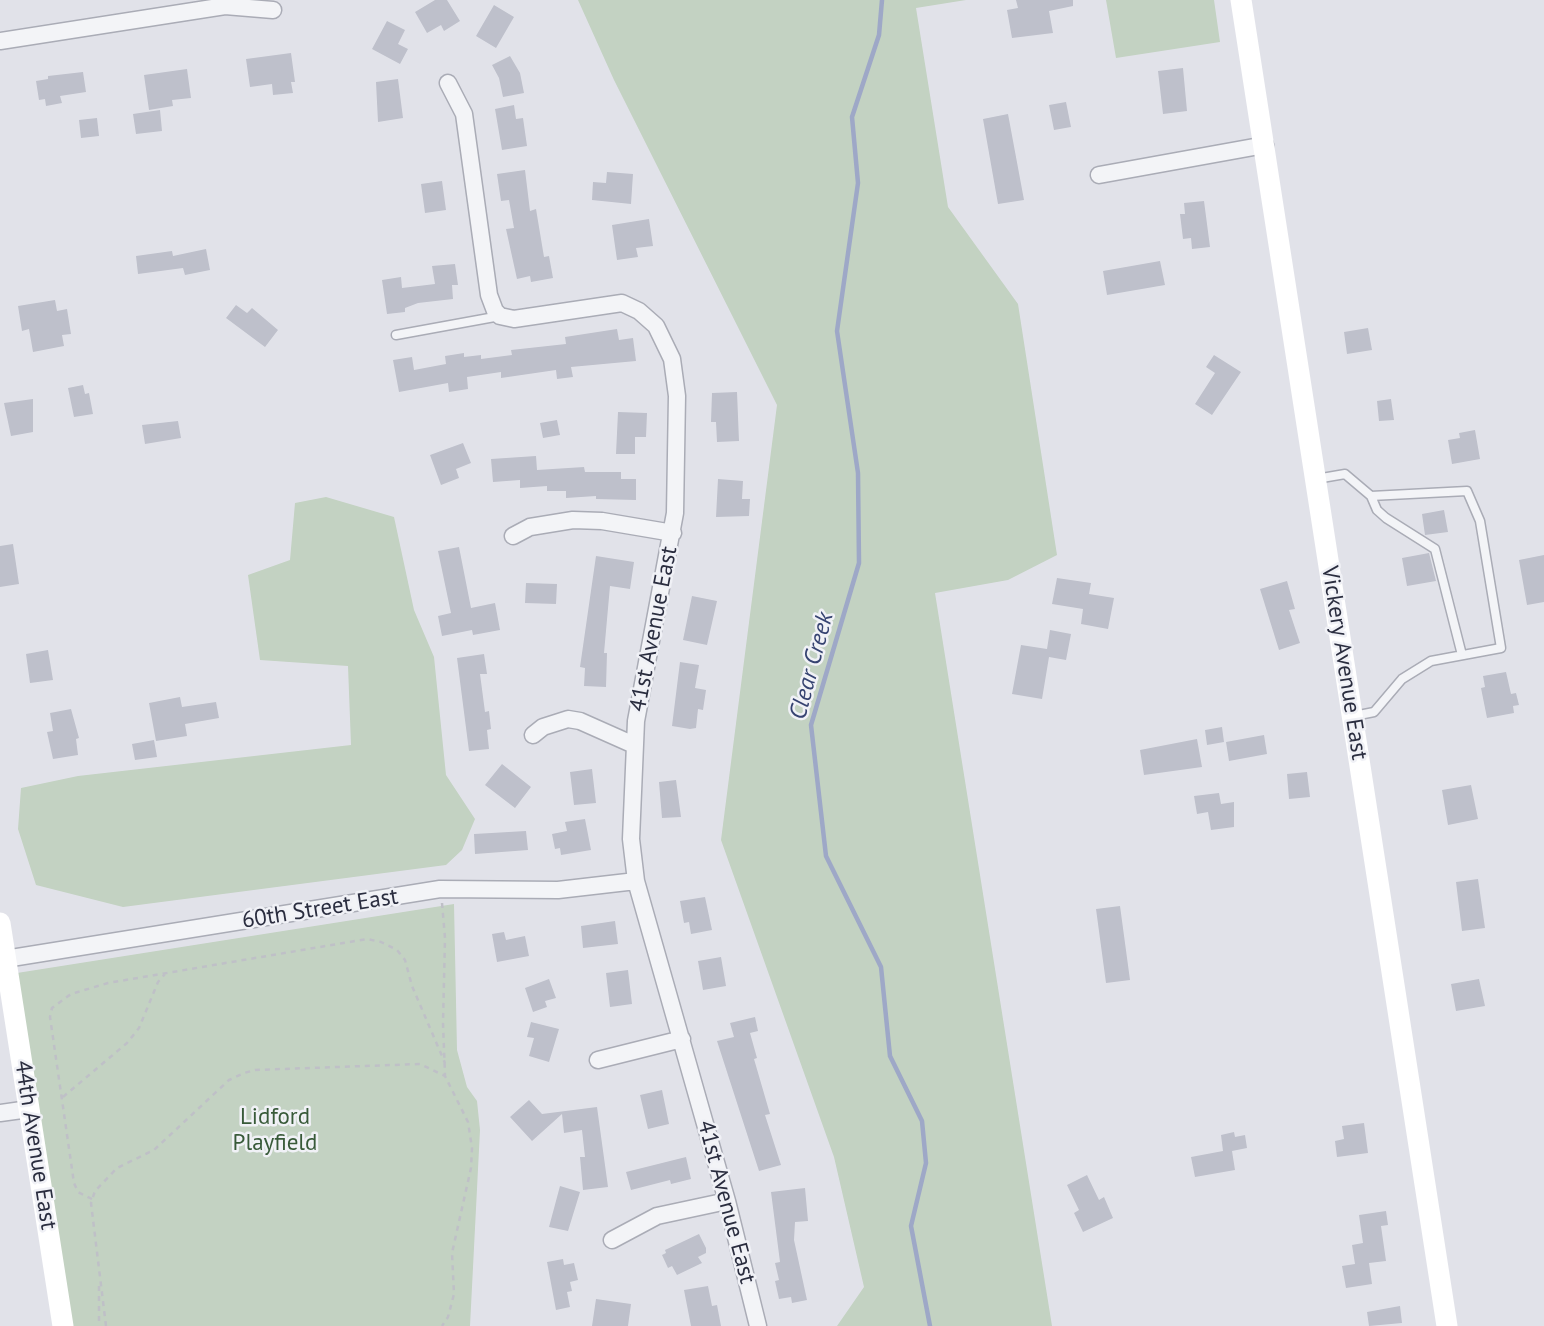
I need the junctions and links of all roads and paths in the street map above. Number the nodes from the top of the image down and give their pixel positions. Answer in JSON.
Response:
{"nodes":[{"id":1,"x":1241,"y":0,"type":"edge"},
{"id":2,"x":273,"y":10,"type":"dead end"},
{"id":3,"x":0,"y":41,"type":"edge"},
{"id":4,"x":448,"y":83,"type":"dead end"},
{"id":5,"x":1265,"y":145,"type":"junction"},
{"id":6,"x":1099,"y":175,"type":"dead end"},
{"id":7,"x":500,"y":316,"type":"junction"},
{"id":8,"x":396,"y":335,"type":"dead end"},
{"id":9,"x":1316,"y":479,"type":"junction"},
{"id":10,"x":1371,"y":496,"type":"junction"},
{"id":11,"x":673,"y":533,"type":"junction"},
{"id":12,"x":513,"y":536,"type":"dead end"},
{"id":13,"x":1462,"y":655,"type":"junction"},
{"id":14,"x":1352,"y":716,"type":"junction"},
{"id":15,"x":533,"y":735,"type":"dead end"},
{"id":16,"x":634,"y":745,"type":"junction"},
{"id":17,"x":636,"y":881,"type":"junction"},
{"id":18,"x":440,"y":889,"type":"junction"},
{"id":19,"x":0,"y":923,"type":"edge"},
{"id":20,"x":5,"y":959,"type":"junction"},
{"id":21,"x":165,"y":974,"type":"junction"},
{"id":22,"x":682,"y":1039,"type":"junction"},
{"id":23,"x":598,"y":1060,"type":"dead end"},
{"id":24,"x":445,"y":1063,"type":"junction"},
{"id":25,"x":446,"y":1076,"type":"junction"},
{"id":26,"x":62,"y":1099,"type":"junction"},
{"id":27,"x":29,"y":1109,"type":"junction"},
{"id":28,"x":0,"y":1113,"type":"edge"},
{"id":29,"x":92,"y":1199,"type":"junction"},
{"id":30,"x":727,"y":1201,"type":"junction"},
{"id":31,"x":612,"y":1240,"type":"dead end"},
{"id":32,"x":99,"y":1286,"type":"junction"},
{"id":33,"x":63,"y":1326,"type":"edge"},
{"id":34,"x":99,"y":1326,"type":"edge"},
{"id":35,"x":106,"y":1326,"type":"edge"},
{"id":36,"x":442,"y":1326,"type":"edge"},
{"id":37,"x":758,"y":1326,"type":"edge"},
{"id":38,"x":1447,"y":1326,"type":"edge"}],
"edges":[{"from":1,"to":5,"type":"street","name":"Vickery Avenue East"},
{"from":2,"to":3,"type":"street"},
{"from":4,"to":7,"type":"street"},
{"from":5,"to":6,"type":"street"},
{"from":5,"to":9,"type":"street","name":"Vickery Avenue East"},
{"from":7,"to":8,"type":"lane"},
{"from":7,"to":11,"type":"street","name":"41st Avenue East"},
{"from":9,"to":10,"type":"lane"},
{"from":9,"to":14,"type":"street","name":"Vickery Avenue East"},
{"from":10,"to":13,"type":"lane"},
{"from":10,"to":13,"type":"lane"},
{"from":11,"to":12,"type":"street"},
{"from":11,"to":16,"type":"street","name":"41st Avenue East"},
{"from":13,"to":14,"type":"lane"},
{"from":14,"to":38,"type":"street","name":"Vickery Avenue East"},
{"from":15,"to":16,"type":"street"},
{"from":16,"to":17,"type":"street","name":"41st Avenue East"},
{"from":17,"to":18,"type":"street","name":"60th Street East"},
{"from":17,"to":22,"type":"street","name":"41st Avenue East"},
{"from":18,"to":20,"type":"street","name":"60th Street East"},
{"from":18,"to":24,"type":"path"},
{"from":19,"to":20,"type":"street","name":"44th Avenue East"},
{"from":20,"to":27,"type":"street","name":"44th Avenue East"},
{"from":21,"to":24,"type":"path"},
{"from":21,"to":26,"type":"path"},
{"from":21,"to":26,"type":"path"},
{"from":22,"to":23,"type":"street"},
{"from":22,"to":30,"type":"street","name":"41st Avenue East"},
{"from":24,"to":25,"type":"path"},
{"from":25,"to":29,"type":"path"},
{"from":25,"to":36,"type":"path"},
{"from":26,"to":29,"type":"path"},
{"from":27,"to":28,"type":"street"},
{"from":27,"to":33,"type":"street","name":"44th Avenue East"},
{"from":29,"to":32,"type":"path"},
{"from":30,"to":31,"type":"street"},
{"from":30,"to":37,"type":"street","name":"41st Avenue East"},
{"from":32,"to":34,"type":"path"},
{"from":32,"to":35,"type":"path"}]}
